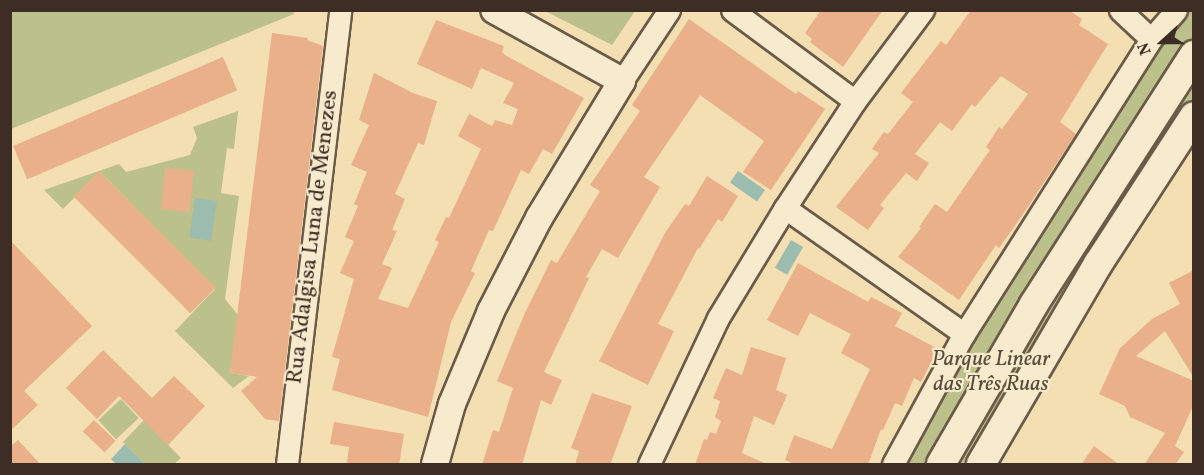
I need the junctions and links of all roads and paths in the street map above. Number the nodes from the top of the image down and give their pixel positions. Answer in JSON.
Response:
{"nodes":[{"id":1,"x":340,"y":10,"type":"edge"},
{"id":2,"x":494,"y":10,"type":"edge"},
{"id":3,"x":669,"y":10,"type":"edge"},
{"id":4,"x":732,"y":10,"type":"edge"},
{"id":5,"x":923,"y":10,"type":"edge"},
{"id":6,"x":1120,"y":10,"type":"edge"},
{"id":7,"x":1176,"y":10,"type":"edge"},
{"id":8,"x":1152,"y":39,"type":"junction"},
{"id":9,"x":1194,"y":55,"type":"edge"},
{"id":10,"x":622,"y":81,"type":"junction"},
{"id":11,"x":855,"y":101,"type":"junction"},
{"id":12,"x":1194,"y":116,"type":"edge"},
{"id":13,"x":785,"y":208,"type":"junction"},
{"id":14,"x":964,"y":334,"type":"junction"},
{"id":15,"x":287,"y":465,"type":"edge"},
{"id":16,"x":435,"y":465,"type":"edge"},
{"id":17,"x":649,"y":465,"type":"edge"},
{"id":18,"x":893,"y":465,"type":"edge"},
{"id":19,"x":940,"y":465,"type":"edge"},
{"id":20,"x":981,"y":465,"type":"edge"}],
"edges":[{"from":1,"to":15,"type":"street","name":"Rua Adalgisa Luna de Menezes"},
{"from":2,"to":10,"type":"street"},
{"from":3,"to":10,"type":"street"},
{"from":4,"to":11,"type":"street"},
{"from":5,"to":11,"type":"street"},
{"from":6,"to":8,"type":"street"},
{"from":7,"to":8,"type":"street"},
{"from":8,"to":14,"type":"street"},
{"from":9,"to":19,"type":"main road"},
{"from":10,"to":16,"type":"street"},
{"from":11,"to":13,"type":"street"},
{"from":12,"to":20,"type":"main road"},
{"from":13,"to":14,"type":"street"},
{"from":13,"to":17,"type":"street"},
{"from":14,"to":18,"type":"street"}]}
